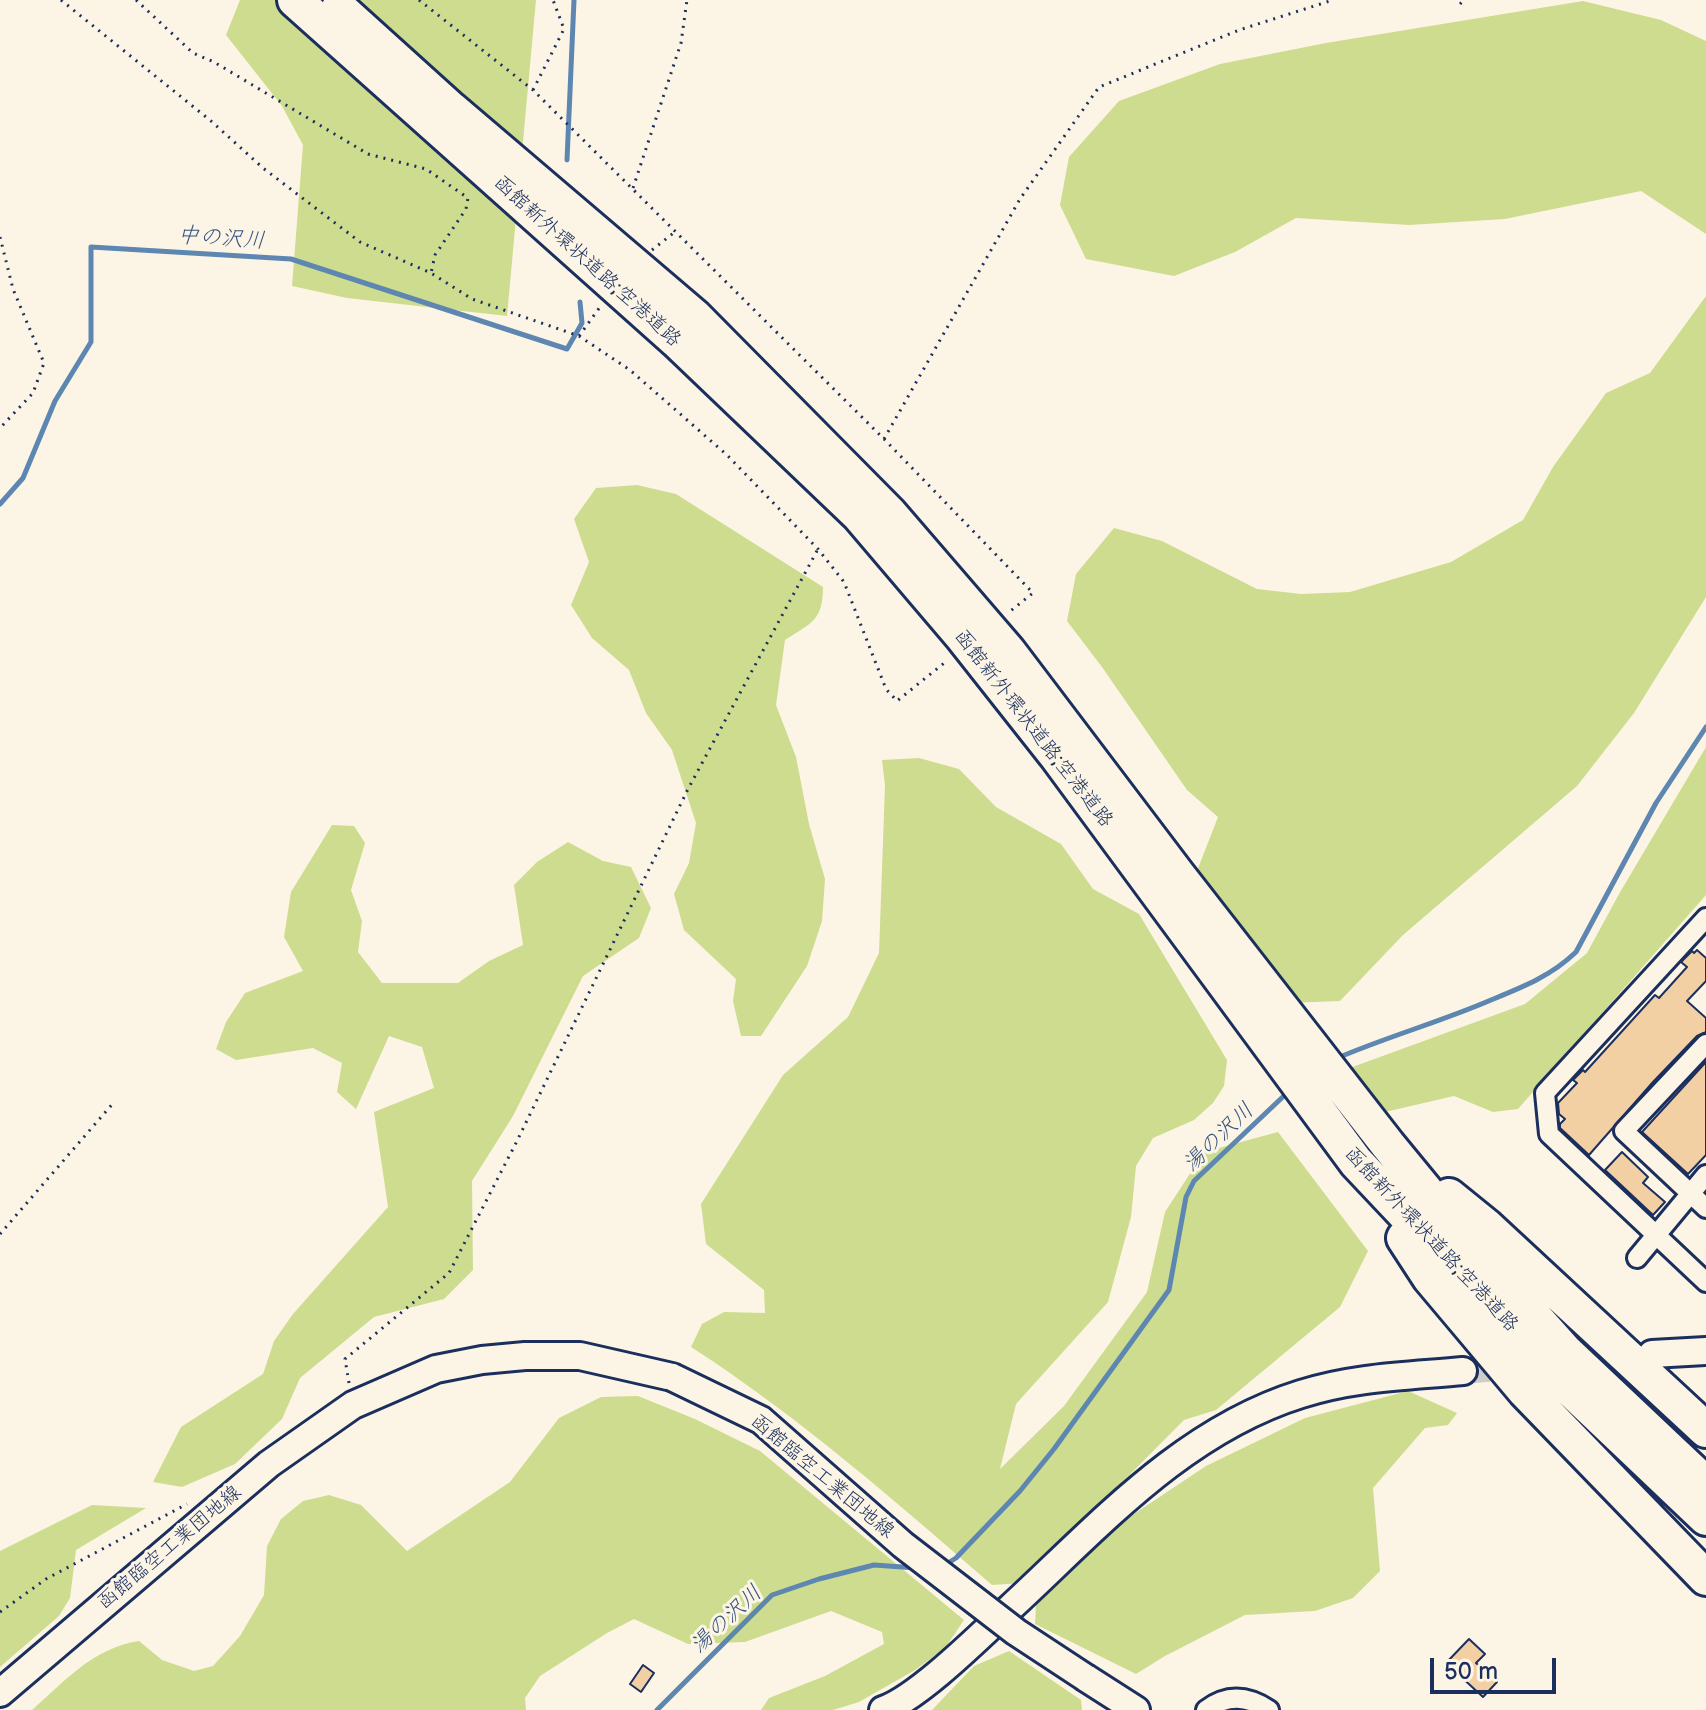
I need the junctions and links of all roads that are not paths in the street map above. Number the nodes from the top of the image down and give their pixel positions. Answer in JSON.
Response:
{"nodes":[{"id":1,"x":295,"y":0,"type":"edge"},
{"id":2,"x":330,"y":0,"type":"edge"},
{"id":3,"x":1167,"y":884,"type":"junction"},
{"id":4,"x":1706,"y":918,"type":"edge"},
{"id":5,"x":1706,"y":1044,"type":"edge"},
{"id":6,"x":1706,"y":1175,"type":"edge"},
{"id":7,"x":1690,"y":1193,"type":"junction"},
{"id":8,"x":1416,"y":1204,"type":"junction"},
{"id":9,"x":1706,"y":1208,"type":"edge"},
{"id":10,"x":1655,"y":1234,"type":"junction"},
{"id":11,"x":1637,"y":1258,"type":"dead end"},
{"id":12,"x":1706,"y":1282,"type":"edge"},
{"id":13,"x":1706,"y":1351,"type":"edge"},
{"id":14,"x":1652,"y":1354,"type":"dead end"},
{"id":15,"x":1463,"y":1371,"type":"tunnel mouth"},
{"id":16,"x":1706,"y":1430,"type":"edge"},
{"id":17,"x":1706,"y":1484,"type":"edge"},
{"id":18,"x":1706,"y":1518,"type":"edge"},
{"id":19,"x":1706,"y":1578,"type":"edge"},
{"id":20,"x":0,"y":1693,"type":"edge"},
{"id":21,"x":1125,"y":1707,"type":"edge"},
{"id":22,"x":883,"y":1710,"type":"edge"},
{"id":23,"x":1206,"y":1710,"type":"edge"},
{"id":24,"x":1269,"y":1710,"type":"edge"}],
"edges":[{"from":1,"to":3,"type":"highway","name":"函館新外環状道路;空港道路"},
{"from":2,"to":3,"type":"highway","name":"函館新外環状道路;空港道路"},
{"from":3,"to":8,"type":"highway","name":"函館新外環状道路;空港道路"},
{"from":3,"to":8,"type":"highway","name":"函館新外環状道路;空港道路"},
{"from":4,"to":10,"type":"street"},
{"from":5,"to":7,"type":"street"},
{"from":6,"to":7,"type":"street"},
{"from":7,"to":9,"type":"street"},
{"from":7,"to":10,"type":"street"},
{"from":8,"to":16,"type":"highway"},
{"from":8,"to":17,"type":"highway","name":"函館新外環状道路;空港道路"},
{"from":8,"to":18,"type":"highway","name":"函館新外環状道路;空港道路"},
{"from":8,"to":19,"type":"highway"},
{"from":10,"to":11,"type":"street"},
{"from":10,"to":12,"type":"street"},
{"from":13,"to":14,"type":"main road"},
{"from":15,"to":22,"type":"main road"},
{"from":20,"to":21,"type":"main road","name":"函館臨空工業団地線","bridge":true},
{"from":23,"to":24,"type":"street"}]}
